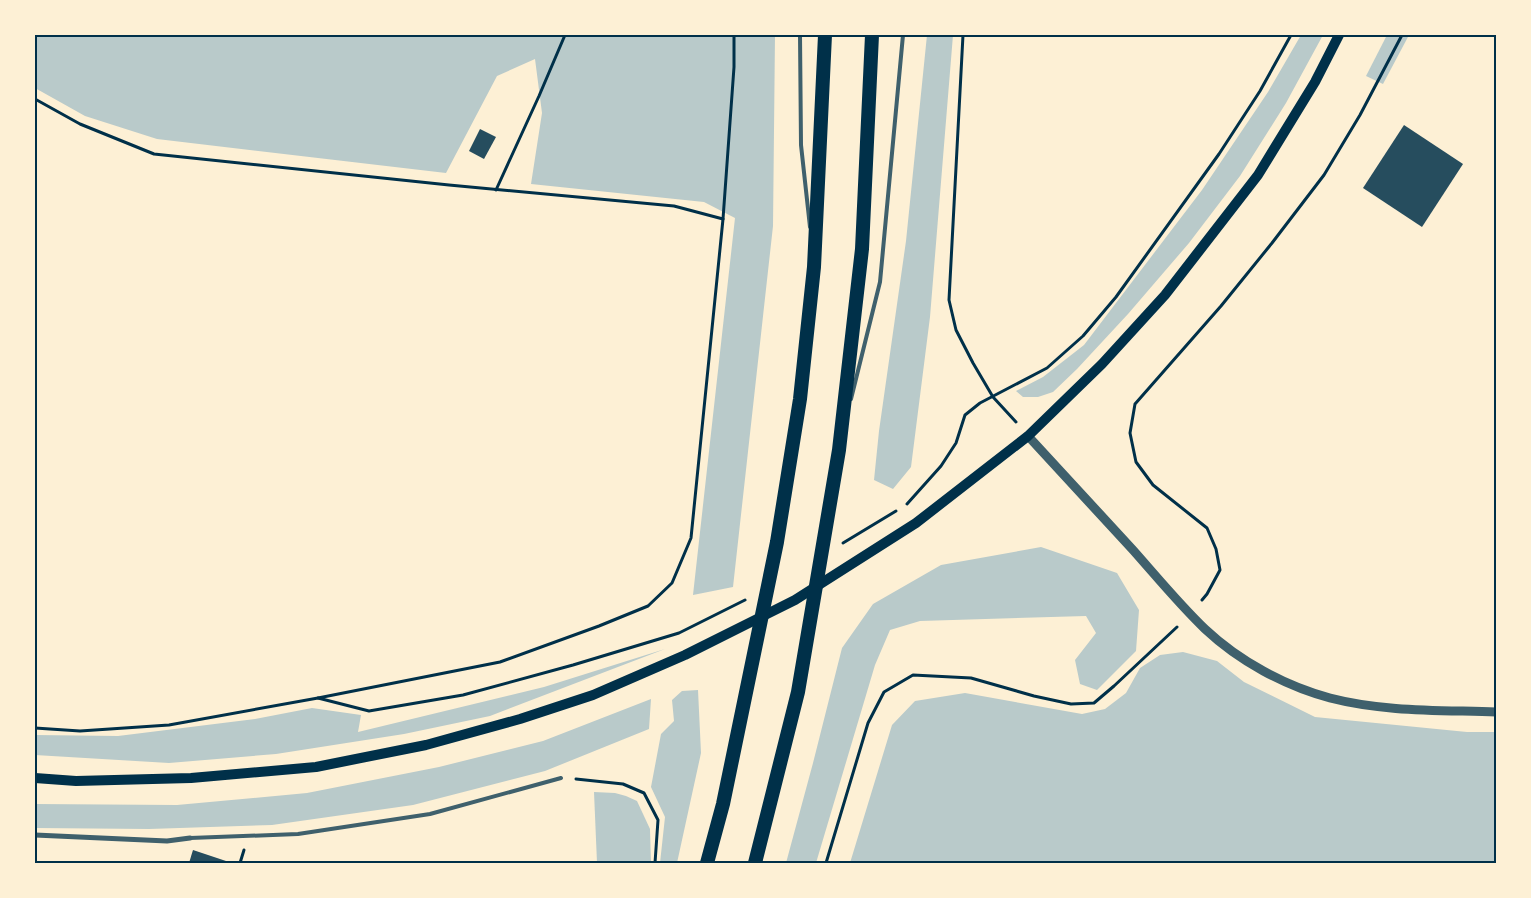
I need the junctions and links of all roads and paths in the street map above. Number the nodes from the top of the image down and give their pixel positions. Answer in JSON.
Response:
{"nodes":[{"id":1,"x":565,"y":35,"type":"edge"},
{"id":2,"x":734,"y":35,"type":"edge"},
{"id":3,"x":800,"y":35,"type":"edge"},
{"id":4,"x":825,"y":35,"type":"edge"},
{"id":5,"x":872,"y":35,"type":"edge"},
{"id":6,"x":903,"y":35,"type":"edge"},
{"id":7,"x":963,"y":35,"type":"edge"},
{"id":8,"x":1291,"y":35,"type":"edge"},
{"id":9,"x":1338,"y":35,"type":"edge"},
{"id":10,"x":1402,"y":35,"type":"edge"},
{"id":11,"x":35,"y":99,"type":"edge"},
{"id":12,"x":496,"y":190,"type":"junction"},
{"id":13,"x":723,"y":219,"type":"junction"},
{"id":14,"x":814,"y":267,"type":"junction"},
{"id":15,"x":992,"y":397,"type":"junction"},
{"id":16,"x":1028,"y":436,"type":"junction"},
{"id":17,"x":839,"y":450,"type":"junction"},
{"id":18,"x":840,"y":546,"type":"dead end"},
{"id":19,"x":750,"y":598,"type":"dead end"},
{"id":20,"x":1190,"y":613,"type":"junction"},
{"id":21,"x":318,"y":698,"type":"junction"},
{"id":22,"x":1496,"y":712,"type":"edge"},
{"id":23,"x":35,"y":728,"type":"edge"},
{"id":24,"x":35,"y":778,"type":"edge"},
{"id":25,"x":561,"y":778,"type":"joint"},
{"id":26,"x":35,"y":835,"type":"edge"},
{"id":27,"x":190,"y":838,"type":"joint"},
{"id":28,"x":655,"y":863,"type":"edge"},
{"id":29,"x":707,"y":863,"type":"edge"},
{"id":30,"x":755,"y":863,"type":"edge"},
{"id":31,"x":826,"y":863,"type":"edge"}],
"edges":[{"from":1,"to":12,"type":"path"},
{"from":2,"to":13,"type":"path"},
{"from":3,"to":14,"type":"lane"},
{"from":4,"to":14,"type":"highway"},
{"from":5,"to":17,"type":"highway"},
{"from":6,"to":17,"type":"lane"},
{"from":7,"to":15,"type":"path"},
{"from":8,"to":15,"type":"path"},
{"from":9,"to":16,"type":"main road"},
{"from":10,"to":20,"type":"path"},
{"from":11,"to":12,"type":"path"},
{"from":12,"to":13,"type":"path"},
{"from":13,"to":21,"type":"path"},
{"from":14,"to":29,"type":"highway"},
{"from":15,"to":16,"type":"path"},
{"from":15,"to":18,"type":"path"},
{"from":16,"to":20,"type":"street"},
{"from":16,"to":24,"type":"main road"},
{"from":17,"to":30,"type":"highway"},
{"from":19,"to":21,"type":"path"},
{"from":20,"to":22,"type":"street"},
{"from":20,"to":31,"type":"path"},
{"from":21,"to":23,"type":"path"},
{"from":25,"to":27,"type":"lane"},
{"from":25,"to":28,"type":"path"},
{"from":26,"to":27,"type":"street"}]}
